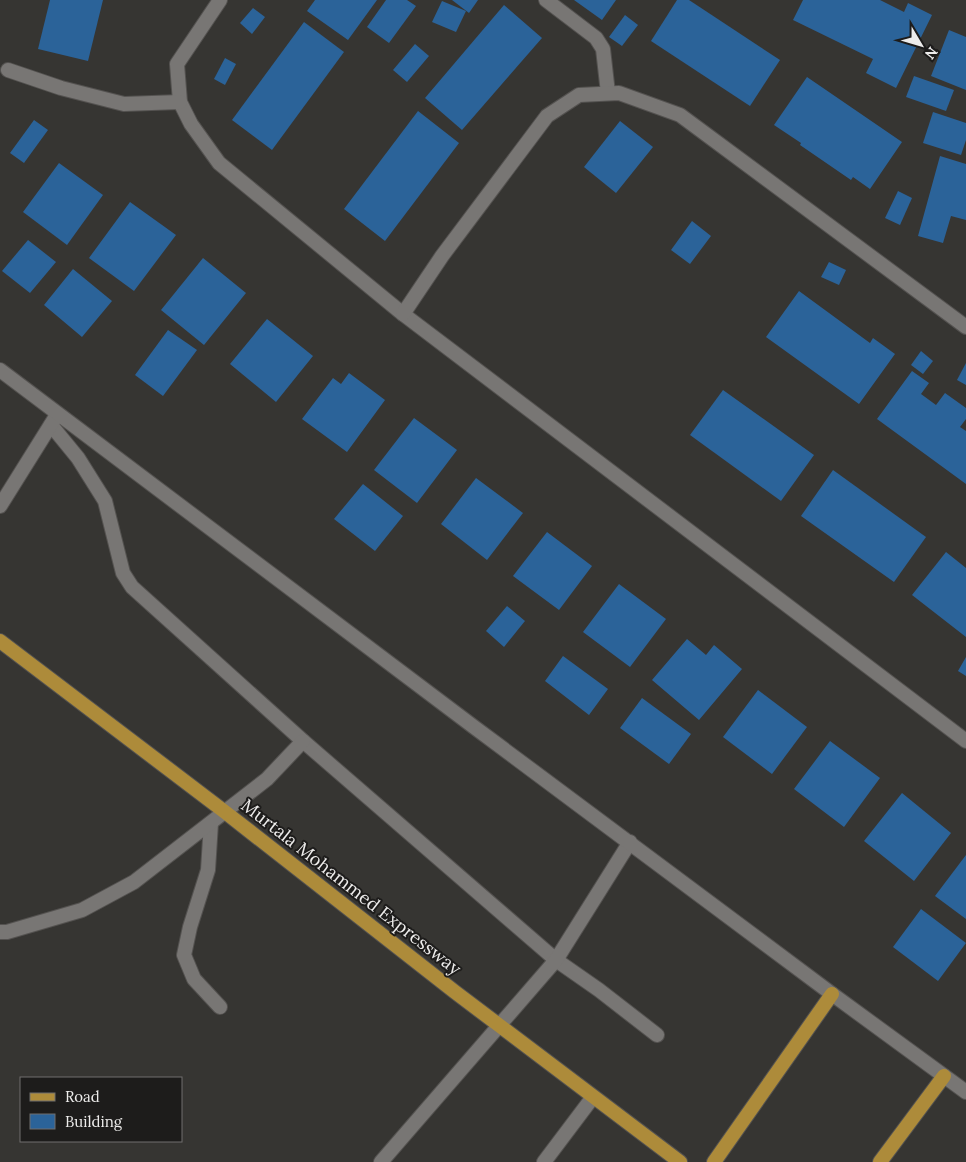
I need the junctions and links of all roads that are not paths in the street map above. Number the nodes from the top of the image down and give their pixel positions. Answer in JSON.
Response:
{"nodes":[{"id":1,"x":220,"y":0,"type":"edge"},
{"id":2,"x":546,"y":0,"type":"edge"},
{"id":3,"x":8,"y":70,"type":"dead end"},
{"id":4,"x":608,"y":93,"type":"junction"},
{"id":5,"x":180,"y":102,"type":"junction"},
{"id":6,"x":403,"y":314,"type":"junction"},
{"id":7,"x":966,"y":327,"type":"edge"},
{"id":8,"x":0,"y":370,"type":"edge"},
{"id":9,"x":54,"y":419,"type":"junction"},
{"id":10,"x":5,"y":486,"type":"edge"},
{"id":11,"x":0,"y":506,"type":"edge"},
{"id":12,"x":0,"y":641,"type":"edge"},
{"id":13,"x":303,"y":741,"type":"junction"},
{"id":14,"x":966,"y":741,"type":"edge"},
{"id":15,"x":225,"y":812,"type":"junction"},
{"id":16,"x":211,"y":823,"type":"junction"},
{"id":17,"x":630,"y":842,"type":"junction"},
{"id":18,"x":0,"y":932,"type":"edge"},
{"id":19,"x":556,"y":960,"type":"junction"},
{"id":20,"x":832,"y":994,"type":"junction"},
{"id":21,"x":220,"y":1007,"type":"dead end"},
{"id":22,"x":498,"y":1025,"type":"junction"},
{"id":23,"x":657,"y":1035,"type":"dead end"},
{"id":24,"x":944,"y":1076,"type":"junction"},
{"id":25,"x":966,"y":1092,"type":"edge"},
{"id":26,"x":593,"y":1097,"type":"junction"},
{"id":27,"x":381,"y":1162,"type":"edge"},
{"id":28,"x":544,"y":1162,"type":"edge"},
{"id":29,"x":680,"y":1162,"type":"edge"},
{"id":30,"x":714,"y":1162,"type":"edge"},
{"id":31,"x":880,"y":1162,"type":"edge"}],
"edges":[{"from":1,"to":5,"type":"street"},
{"from":2,"to":4,"type":"street"},
{"from":3,"to":5,"type":"street"},
{"from":4,"to":6,"type":"street"},
{"from":4,"to":7,"type":"street"},
{"from":5,"to":6,"type":"street"},
{"from":6,"to":14,"type":"street"},
{"from":8,"to":9,"type":"street"},
{"from":9,"to":10,"type":"street"},
{"from":9,"to":13,"type":"street"},
{"from":9,"to":17,"type":"street"},
{"from":10,"to":11,"type":"street"},
{"from":12,"to":15,"type":"main road","name":"Murtala Mohammed Expressway"},
{"from":13,"to":15,"type":"street"},
{"from":13,"to":19,"type":"street"},
{"from":15,"to":16,"type":"street"},
{"from":15,"to":22,"type":"main road","name":"Murtala Mohammed Expressway"},
{"from":16,"to":18,"type":"street"},
{"from":16,"to":21,"type":"street"},
{"from":17,"to":19,"type":"street"},
{"from":17,"to":20,"type":"street"},
{"from":19,"to":22,"type":"street"},
{"from":19,"to":23,"type":"street"},
{"from":20,"to":24,"type":"street"},
{"from":20,"to":30,"type":"main road"},
{"from":22,"to":26,"type":"main road","name":"Murtala Mohammed Expressway"},
{"from":22,"to":27,"type":"street"},
{"from":24,"to":25,"type":"street"},
{"from":24,"to":31,"type":"main road"},
{"from":26,"to":28,"type":"street"},
{"from":26,"to":29,"type":"main road","name":"Murtala Mohammed Expressway"}]}
